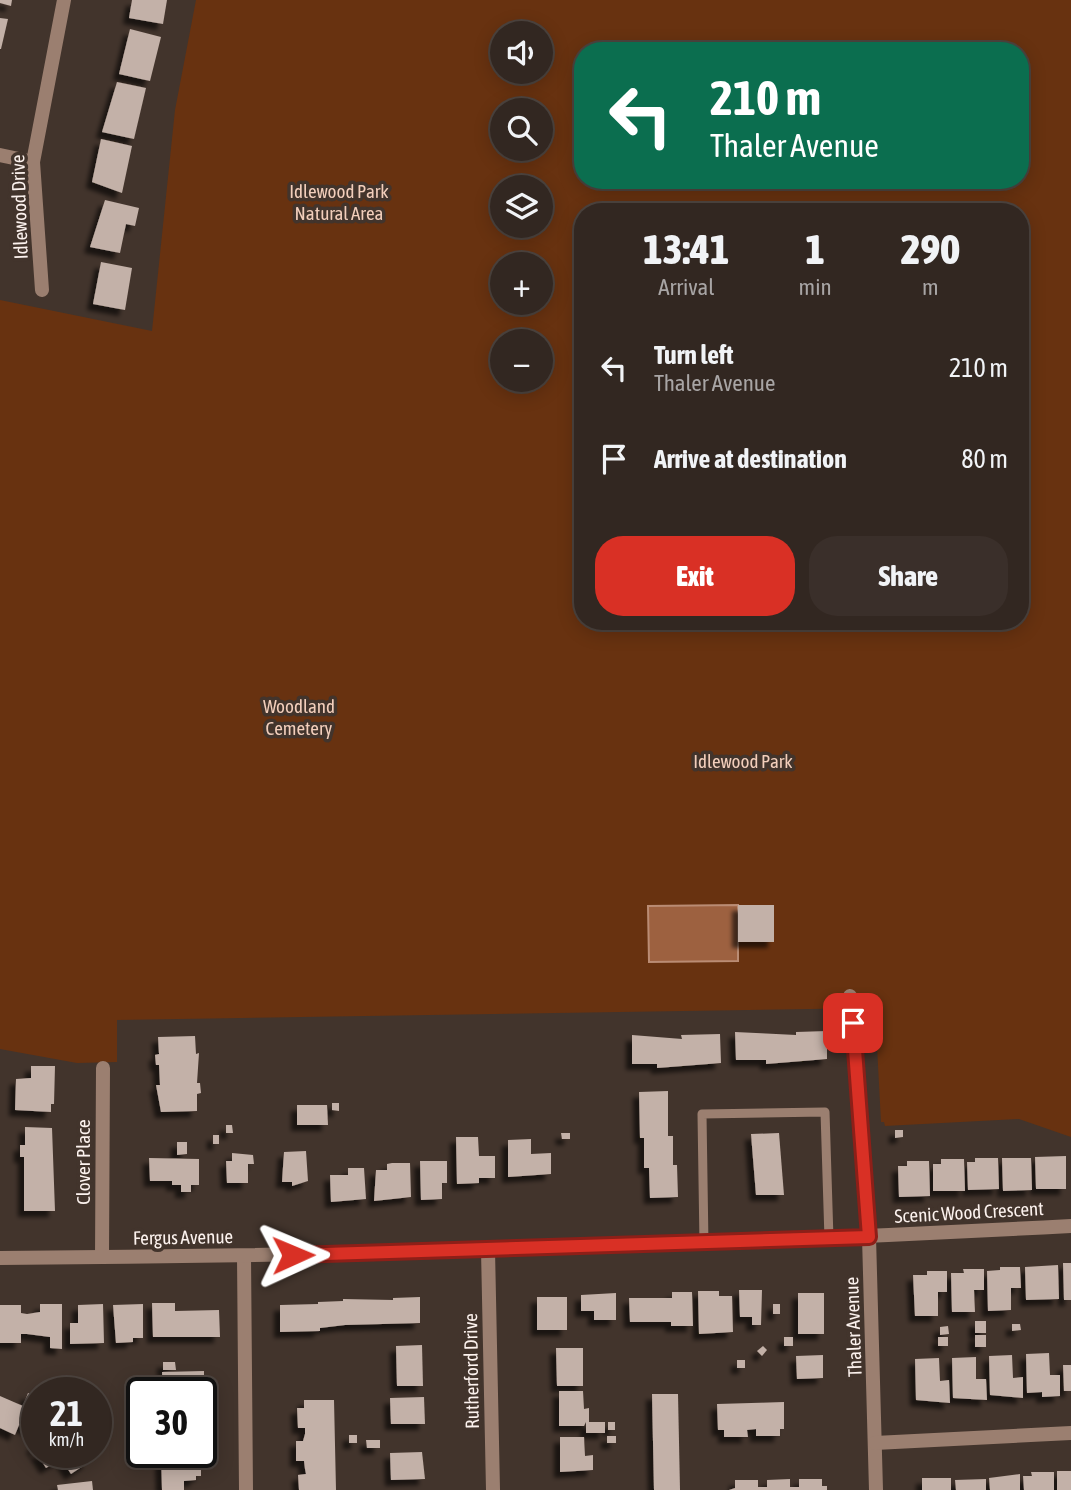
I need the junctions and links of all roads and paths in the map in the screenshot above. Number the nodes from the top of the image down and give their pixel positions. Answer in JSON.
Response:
{"nodes":[{"id":1,"x":64,"y":0,"type":"edge"},
{"id":2,"x":0,"y":155,"type":"edge"},
{"id":3,"x":33,"y":162,"type":"junction"},
{"id":4,"x":42,"y":290,"type":"dead end"},
{"id":5,"x":850,"y":996,"type":"dead end"},
{"id":6,"x":103,"y":1068,"type":"dead end"},
{"id":7,"x":1071,"y":1226,"type":"edge"},
{"id":8,"x":869,"y":1237,"type":"junction"},
{"id":9,"x":830,"y":1240,"type":"junction"},
{"id":10,"x":704,"y":1245,"type":"junction"},
{"id":11,"x":488,"y":1250,"type":"junction"},
{"id":12,"x":244,"y":1256,"type":"junction"},
{"id":13,"x":102,"y":1257,"type":"junction"},
{"id":14,"x":0,"y":1258,"type":"edge"},
{"id":15,"x":1071,"y":1433,"type":"edge"},
{"id":16,"x":875,"y":1443,"type":"junction"},
{"id":17,"x":246,"y":1490,"type":"edge"},
{"id":18,"x":493,"y":1490,"type":"edge"},
{"id":19,"x":876,"y":1490,"type":"edge"}],
"edges":[{"from":1,"to":3,"type":"street","name":"Idlewood Drive"},
{"from":2,"to":3,"type":"street"},
{"from":3,"to":4,"type":"street","name":"Idlewood Drive"},
{"from":5,"to":8,"type":"street","name":"Thaler Avenue"},
{"from":6,"to":13,"type":"street","name":"Clover Place"},
{"from":7,"to":8,"type":"street","name":"Scenic Wood Crescent"},
{"from":8,"to":9,"type":"street","name":"Fergus Avenue"},
{"from":8,"to":16,"type":"street","name":"Thaler Avenue"},
{"from":9,"to":10,"type":"street","name":"Fergus Avenue"},
{"from":9,"to":10,"type":"lane"},
{"from":10,"to":11,"type":"street","name":"Fergus Avenue"},
{"from":11,"to":12,"type":"street","name":"Fergus Avenue"},
{"from":11,"to":18,"type":"street","name":"Rutherford Drive"},
{"from":12,"to":13,"type":"street","name":"Fergus Avenue"},
{"from":12,"to":17,"type":"street"},
{"from":13,"to":14,"type":"street","name":"Fergus Avenue"},
{"from":15,"to":16,"type":"street"},
{"from":16,"to":19,"type":"street","name":"Thaler Avenue"}]}
